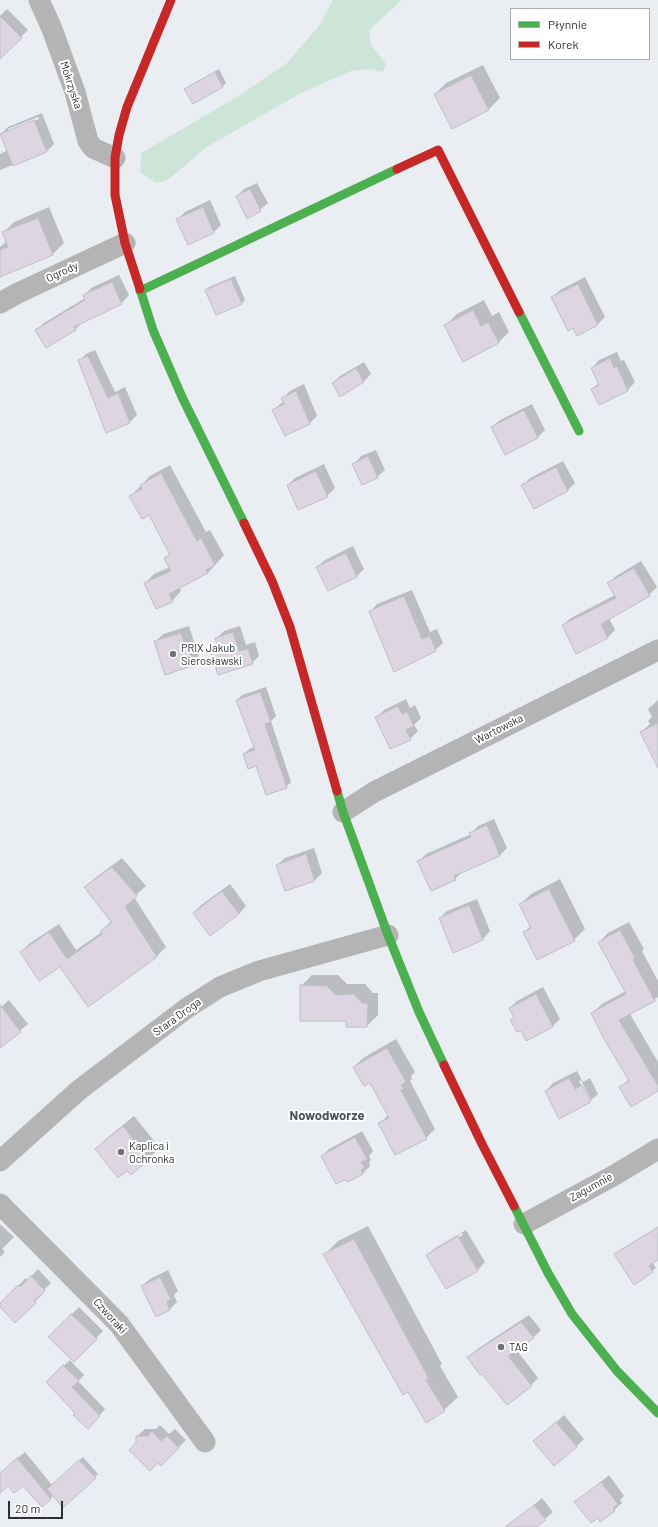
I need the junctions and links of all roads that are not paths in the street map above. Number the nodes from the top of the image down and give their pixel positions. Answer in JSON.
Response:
{"nodes":[{"id":1,"x":39,"y":0,"type":"edge"},
{"id":2,"x":171,"y":0,"type":"edge"},
{"id":3,"x":115,"y":158,"type":"junction"},
{"id":4,"x":125,"y":243,"type":"junction"},
{"id":5,"x":140,"y":291,"type":"junction"},
{"id":6,"x":0,"y":303,"type":"edge"},
{"id":7,"x":579,"y":431,"type":"dead end"},
{"id":8,"x":658,"y":650,"type":"edge"},
{"id":9,"x":343,"y":812,"type":"junction"},
{"id":10,"x":388,"y":936,"type":"junction"},
{"id":11,"x":658,"y":1149,"type":"edge"},
{"id":12,"x":0,"y":1161,"type":"edge"},
{"id":13,"x":0,"y":1204,"type":"edge"},
{"id":14,"x":524,"y":1224,"type":"junction"},
{"id":15,"x":658,"y":1413,"type":"edge"},
{"id":16,"x":205,"y":1442,"type":"dead end"}],
"edges":[{"from":1,"to":3,"type":"street","name":"Mokrzyska"},
{"from":2,"to":3,"type":"street"},
{"from":3,"to":4,"type":"street"},
{"from":4,"to":5,"type":"street"},
{"from":4,"to":6,"type":"street","name":"Ogrody"},
{"from":5,"to":7,"type":"street"},
{"from":5,"to":9,"type":"street"},
{"from":8,"to":9,"type":"street","name":"Wartowska"},
{"from":9,"to":10,"type":"street"},
{"from":10,"to":12,"type":"street","name":"Stara Droga"},
{"from":10,"to":14,"type":"street"},
{"from":11,"to":14,"type":"street","name":"Zagumnie"},
{"from":13,"to":16,"type":"street","name":"Czworaki"},
{"from":14,"to":15,"type":"street"}]}
